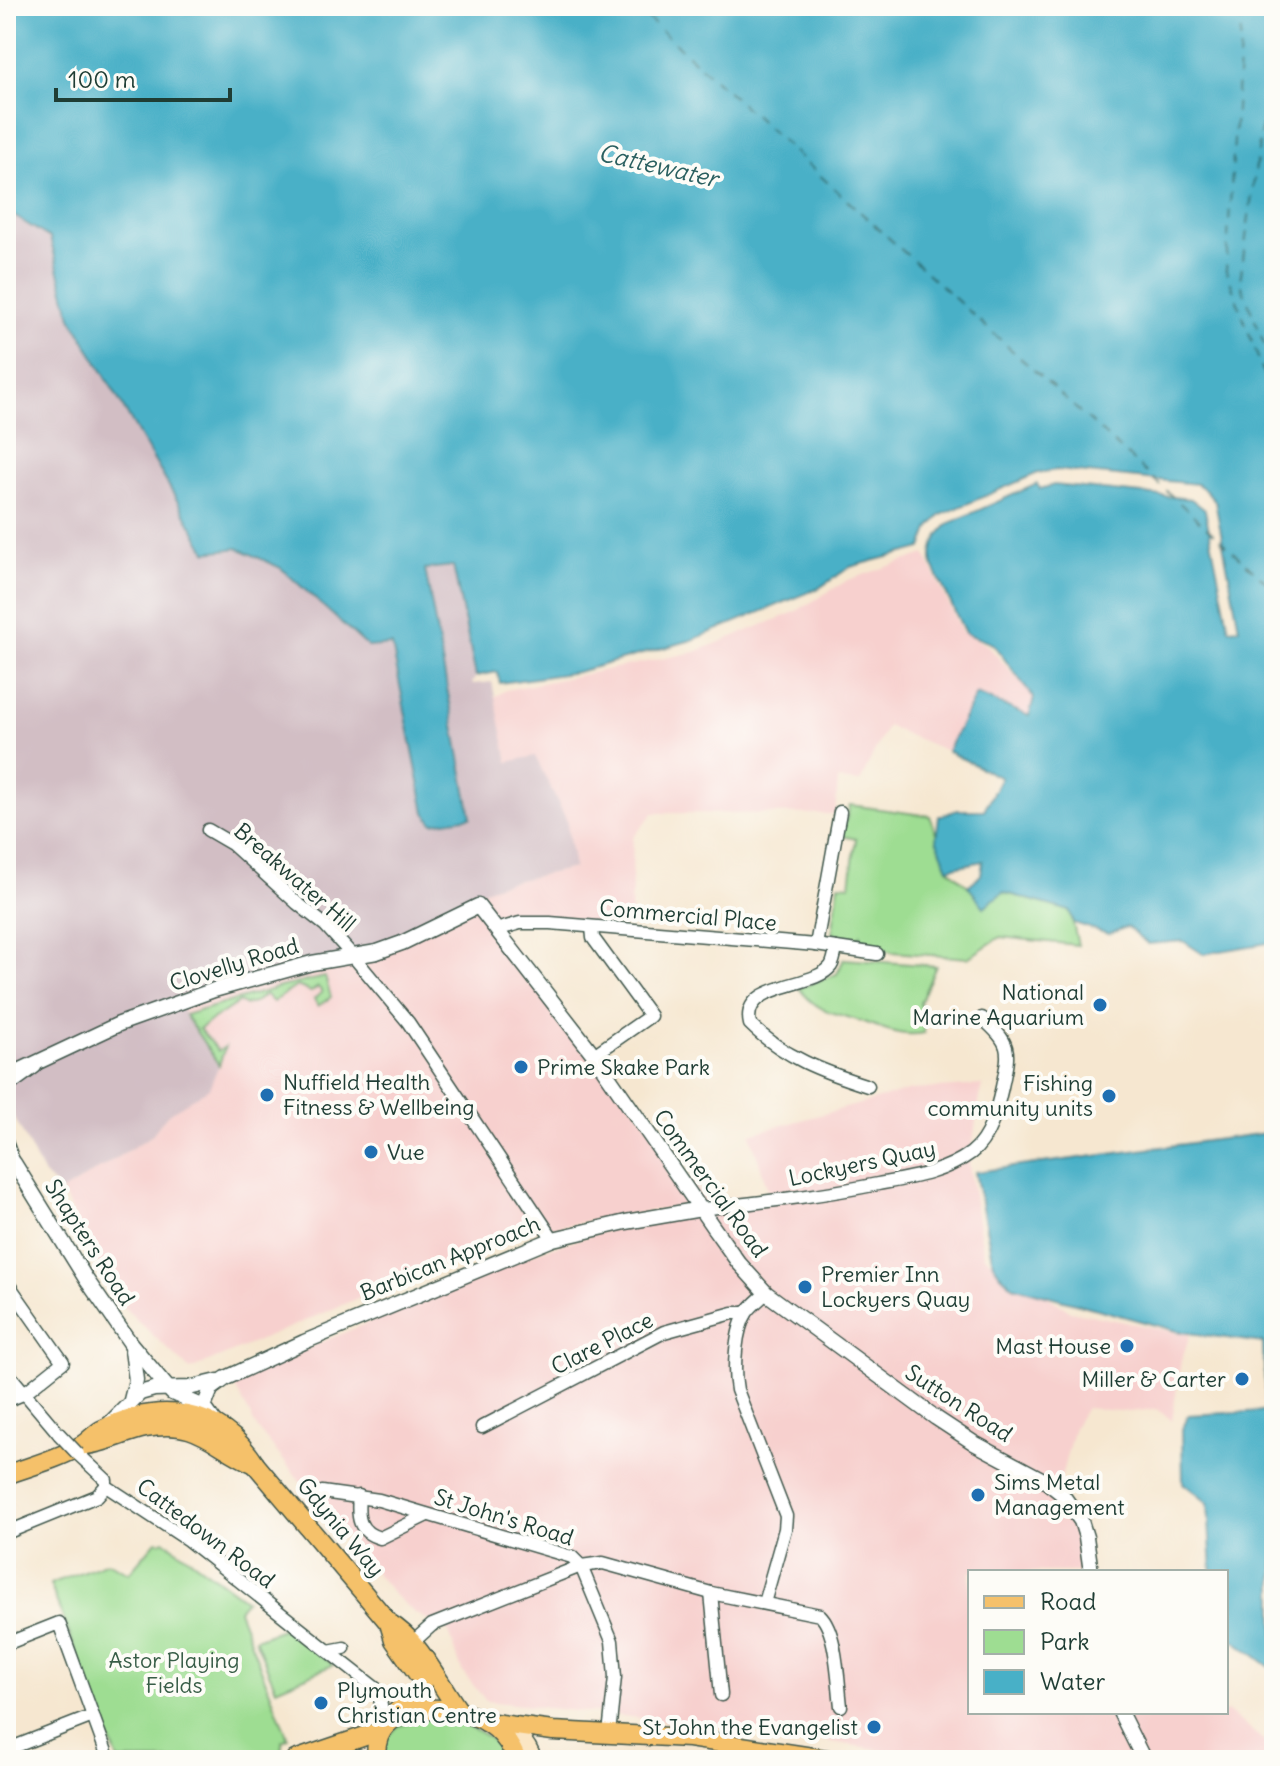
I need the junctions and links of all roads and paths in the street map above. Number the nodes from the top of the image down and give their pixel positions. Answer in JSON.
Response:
{"nodes":[{"id":1,"x":840,"y":812,"type":"dead end"},
{"id":2,"x":208,"y":830,"type":"dead end"},
{"id":3,"x":478,"y":906,"type":"joint"},
{"id":4,"x":592,"y":927,"type":"junction"},
{"id":5,"x":496,"y":930,"type":"junction"},
{"id":6,"x":816,"y":945,"type":"junction"},
{"id":7,"x":836,"y":948,"type":"junction"},
{"id":8,"x":877,"y":954,"type":"dead end"},
{"id":9,"x":353,"y":956,"type":"junction"},
{"id":10,"x":982,"y":1018,"type":"dead end"},
{"id":11,"x":594,"y":1055,"type":"junction"},
{"id":12,"x":41,"y":1063,"type":"junction"},
{"id":13,"x":6,"y":1077,"type":"edge"},
{"id":14,"x":868,"y":1086,"type":"dead end"},
{"id":15,"x":6,"y":1088,"type":"edge"},
{"id":16,"x":6,"y":1142,"type":"edge"},
{"id":17,"x":10,"y":1160,"type":"edge"},
{"id":18,"x":701,"y":1209,"type":"junction"},
{"id":19,"x":553,"y":1239,"type":"junction"},
{"id":20,"x":6,"y":1281,"type":"edge"},
{"id":21,"x":766,"y":1293,"type":"junction"},
{"id":22,"x":746,"y":1313,"type":"junction"},
{"id":23,"x":131,"y":1344,"type":"junction"},
{"id":24,"x":6,"y":1371,"type":"edge"},
{"id":25,"x":226,"y":1378,"type":"junction"},
{"id":26,"x":167,"y":1388,"type":"junction"},
{"id":27,"x":23,"y":1394,"type":"junction"},
{"id":28,"x":130,"y":1400,"type":"junction"},
{"id":29,"x":6,"y":1401,"type":"edge"},
{"id":30,"x":204,"y":1407,"type":"junction"},
{"id":31,"x":217,"y":1425,"type":"junction"},
{"id":32,"x":482,"y":1427,"type":"dead end"},
{"id":33,"x":106,"y":1428,"type":"junction"},
{"id":34,"x":81,"y":1445,"type":"junction"},
{"id":35,"x":255,"y":1464,"type":"junction"},
{"id":36,"x":6,"y":1475,"type":"edge"},
{"id":37,"x":106,"y":1486,"type":"junction"},
{"id":38,"x":322,"y":1492,"type":"dead end"},
{"id":39,"x":359,"y":1496,"type":"junction"},
{"id":40,"x":427,"y":1515,"type":"junction"},
{"id":41,"x":6,"y":1533,"type":"edge"},
{"id":42,"x":581,"y":1566,"type":"junction"},
{"id":43,"x":1091,"y":1570,"type":"edge"},
{"id":44,"x":711,"y":1593,"type":"junction"},
{"id":45,"x":764,"y":1603,"type":"junction"},
{"id":46,"x":389,"y":1623,"type":"junction"},
{"id":47,"x":412,"y":1643,"type":"junction"},
{"id":48,"x":6,"y":1644,"type":"edge"},
{"id":49,"x":344,"y":1648,"type":"dead end"},
{"id":50,"x":328,"y":1651,"type":"junction"},
{"id":51,"x":428,"y":1663,"type":"junction"},
{"id":52,"x":721,"y":1695,"type":"dead end"},
{"id":53,"x":841,"y":1706,"type":"dead end"},
{"id":54,"x":459,"y":1711,"type":"junction"},
{"id":55,"x":1121,"y":1714,"type":"edge"},
{"id":56,"x":93,"y":1716,"type":"junction"},
{"id":57,"x":491,"y":1725,"type":"junction"},
{"id":58,"x":384,"y":1726,"type":"junction"},
{"id":59,"x":553,"y":1731,"type":"junction"},
{"id":60,"x":609,"y":1734,"type":"junction"},
{"id":61,"x":6,"y":1750,"type":"edge"},
{"id":62,"x":1135,"y":1753,"type":"edge"},
{"id":63,"x":109,"y":1760,"type":"edge"},
{"id":64,"x":295,"y":1760,"type":"edge"},
{"id":65,"x":377,"y":1760,"type":"edge"},
{"id":66,"x":517,"y":1760,"type":"edge"},
{"id":67,"x":533,"y":1760,"type":"edge"},
{"id":68,"x":832,"y":1760,"type":"edge"},
{"id":69,"x":1144,"y":1760,"type":"edge"}],
"edges":[{"from":1,"to":6,"type":"street"},
{"from":2,"to":9,"type":"street","name":"Breakwater Hill"},
{"from":3,"to":5,"type":"street","name":"Commercial Road"},
{"from":3,"to":9,"type":"street","name":"Clovelly Road"},
{"from":4,"to":5,"type":"street","name":"Commercial Place"},
{"from":4,"to":6,"type":"street","name":"Commercial Place"},
{"from":4,"to":11,"type":"street"},
{"from":5,"to":11,"type":"street","name":"Commercial Road"},
{"from":6,"to":7,"type":"street","name":"Commercial Place"},
{"from":7,"to":8,"type":"street","name":"Commercial Place"},
{"from":7,"to":14,"type":"street"},
{"from":9,"to":12,"type":"street","name":"Clovelly Road"},
{"from":9,"to":19,"type":"street","name":"Breakwater Hill"},
{"from":10,"to":18,"type":"street","name":"Lockyers Quay"},
{"from":11,"to":18,"type":"street","name":"Commercial Road"},
{"from":12,"to":13,"type":"street","name":"Clovelly Road"},
{"from":12,"to":15,"type":"street"},
{"from":16,"to":17,"type":"street","name":"Shapters Road"},
{"from":17,"to":23,"type":"street","name":"Shapters Road"},
{"from":18,"to":19,"type":"street","name":"Barbican Approach"},
{"from":18,"to":21,"type":"street","name":"Commercial Road"},
{"from":19,"to":25,"type":"street","name":"Barbican Approach"},
{"from":20,"to":27,"type":"street"},
{"from":21,"to":22,"type":"street"},
{"from":21,"to":43,"type":"street","name":"Sutton Road"},
{"from":22,"to":32,"type":"street","name":"Clare Place"},
{"from":22,"to":45,"type":"street"},
{"from":23,"to":26,"type":"street","name":"Shapters Road"},
{"from":23,"to":28,"type":"street","name":"Shapters Road"},
{"from":24,"to":27,"type":"street","name":"Cattedown Road"},
{"from":25,"to":26,"type":"street","name":"Barbican Approach"},
{"from":25,"to":30,"type":"street","name":"Barbican Approach"},
{"from":26,"to":28,"type":"street","name":"Barbican Approach"},
{"from":26,"to":30,"type":"street","name":"Shapters Road"},
{"from":27,"to":29,"type":"street"},
{"from":27,"to":37,"type":"street","name":"Cattedown Road","bridge":true},
{"from":28,"to":33,"type":"street"},
{"from":30,"to":31,"type":"street"},
{"from":31,"to":33,"type":"main road","name":"Gdynia Way"},
{"from":31,"to":35,"type":"main road","name":"Gdynia Way"},
{"from":33,"to":34,"type":"main road","name":"Gdynia Way"},
{"from":34,"to":35,"type":"main road","name":"Gdynia Way"},
{"from":34,"to":36,"type":"main road","name":"Gdynia Way"},
{"from":35,"to":46,"type":"main road","name":"Gdynia Way"},
{"from":37,"to":41,"type":"street"},
{"from":37,"to":50,"type":"street","name":"Cattedown Road"},
{"from":38,"to":39,"type":"street","name":"St John's Road"},
{"from":39,"to":40,"type":"street","name":"St John's Road"},
{"from":39,"to":40,"type":"street"},
{"from":40,"to":42,"type":"street","name":"St John's Road"},
{"from":42,"to":44,"type":"street","name":"St John's Road"},
{"from":42,"to":47,"type":"street"},
{"from":42,"to":60,"type":"street"},
{"from":44,"to":45,"type":"street","name":"St John's Road"},
{"from":44,"to":52,"type":"street"},
{"from":45,"to":53,"type":"street","name":"St John's Road"},
{"from":46,"to":47,"type":"main road","name":"Gdynia Way"},
{"from":46,"to":58,"type":"main road","name":"Gdynia Way"},
{"from":47,"to":51,"type":"main road","name":"Gdynia Way"},
{"from":48,"to":56,"type":"street"},
{"from":49,"to":50,"type":"street"},
{"from":50,"to":58,"type":"street","name":"Cattedown Road"},
{"from":51,"to":54,"type":"main road","name":"Gdynia Way"},
{"from":51,"to":59,"type":"main road"},
{"from":54,"to":57,"type":"main road"},
{"from":54,"to":58,"type":"main road"},
{"from":55,"to":62,"type":"street"},
{"from":56,"to":61,"type":"street"},
{"from":56,"to":63,"type":"street"},
{"from":57,"to":59,"type":"main road"},
{"from":57,"to":66,"type":"main road"},
{"from":57,"to":67,"type":"main road"},
{"from":58,"to":64,"type":"main road"},
{"from":58,"to":65,"type":"main road"},
{"from":59,"to":60,"type":"main road"},
{"from":60,"to":68,"type":"main road"},
{"from":62,"to":69,"type":"street"}]}
